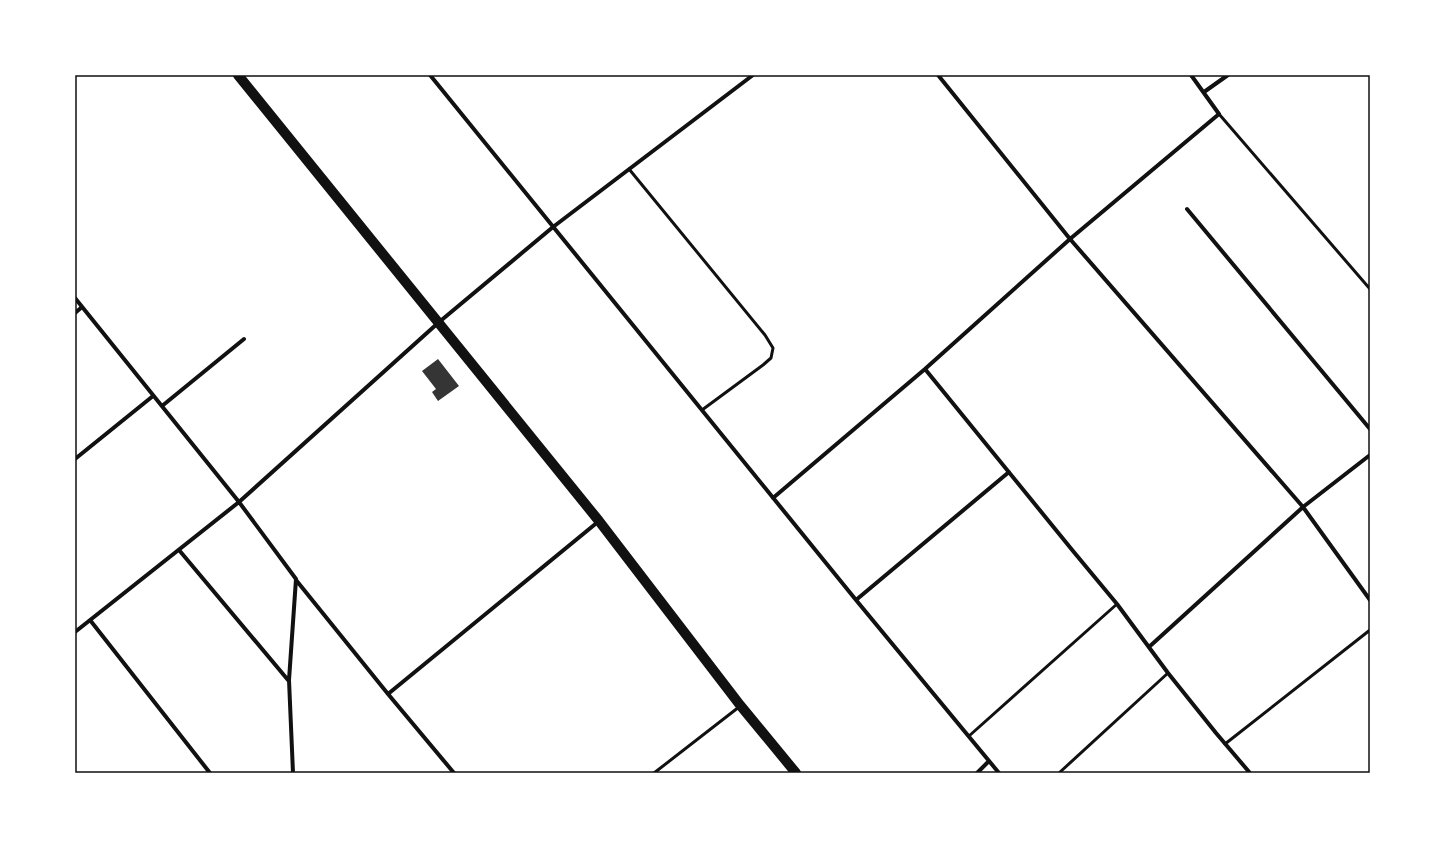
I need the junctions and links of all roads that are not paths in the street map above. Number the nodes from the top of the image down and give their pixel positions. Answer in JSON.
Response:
{"nodes":[{"id":1,"x":238,"y":75,"type":"edge"},
{"id":2,"x":430,"y":75,"type":"edge"},
{"id":3,"x":753,"y":75,"type":"edge"},
{"id":4,"x":938,"y":75,"type":"edge"},
{"id":5,"x":1191,"y":75,"type":"edge"},
{"id":6,"x":1228,"y":75,"type":"edge"},
{"id":7,"x":1204,"y":92,"type":"junction"},
{"id":8,"x":1219,"y":114,"type":"junction"},
{"id":9,"x":629,"y":169,"type":"junction"},
{"id":10,"x":1187,"y":209,"type":"dead end"},
{"id":11,"x":553,"y":227,"type":"junction"},
{"id":12,"x":1070,"y":239,"type":"junction"},
{"id":13,"x":1370,"y":289,"type":"edge"},
{"id":14,"x":75,"y":298,"type":"edge"},
{"id":15,"x":82,"y":307,"type":"junction"},
{"id":16,"x":75,"y":313,"type":"edge"},
{"id":17,"x":438,"y":323,"type":"junction"},
{"id":18,"x":244,"y":339,"type":"dead end"},
{"id":19,"x":925,"y":369,"type":"junction"},
{"id":20,"x":154,"y":396,"type":"junction"},
{"id":21,"x":162,"y":406,"type":"junction"},
{"id":22,"x":702,"y":410,"type":"junction"},
{"id":23,"x":1370,"y":429,"type":"edge"},
{"id":24,"x":1370,"y":455,"type":"edge"},
{"id":25,"x":75,"y":459,"type":"edge"},
{"id":26,"x":1009,"y":472,"type":"junction"},
{"id":27,"x":774,"y":498,"type":"junction"},
{"id":28,"x":239,"y":502,"type":"junction"},
{"id":29,"x":1303,"y":507,"type":"junction"},
{"id":30,"x":599,"y":521,"type":"junction"},
{"id":31,"x":179,"y":550,"type":"junction"},
{"id":32,"x":296,"y":580,"type":"junction"},
{"id":33,"x":856,"y":600,"type":"junction"},
{"id":34,"x":1370,"y":600,"type":"edge"},
{"id":35,"x":1117,"y":604,"type":"junction"},
{"id":36,"x":90,"y":620,"type":"junction"},
{"id":37,"x":1370,"y":630,"type":"edge"},
{"id":38,"x":75,"y":632,"type":"edge"},
{"id":39,"x":1149,"y":648,"type":"junction"},
{"id":40,"x":1168,"y":673,"type":"junction"},
{"id":41,"x":289,"y":680,"type":"junction"},
{"id":42,"x":388,"y":694,"type":"junction"},
{"id":43,"x":740,"y":705,"type":"junction"},
{"id":44,"x":969,"y":736,"type":"junction"},
{"id":45,"x":1225,"y":744,"type":"junction"},
{"id":46,"x":989,"y":761,"type":"junction"},
{"id":47,"x":210,"y":773,"type":"edge"},
{"id":48,"x":293,"y":773,"type":"edge"},
{"id":49,"x":454,"y":773,"type":"edge"},
{"id":50,"x":654,"y":773,"type":"edge"},
{"id":51,"x":796,"y":773,"type":"edge"},
{"id":52,"x":977,"y":773,"type":"edge"},
{"id":53,"x":999,"y":773,"type":"edge"},
{"id":54,"x":1059,"y":773,"type":"edge"},
{"id":55,"x":1250,"y":773,"type":"edge"}],
"edges":[{"from":1,"to":17,"type":"main road"},
{"from":2,"to":11,"type":"street"},
{"from":3,"to":9,"type":"street"},
{"from":4,"to":12,"type":"street"},
{"from":5,"to":7,"type":"street"},
{"from":6,"to":7,"type":"street"},
{"from":7,"to":8,"type":"street"},
{"from":8,"to":12,"type":"street"},
{"from":8,"to":13,"type":"lane"},
{"from":9,"to":11,"type":"street"},
{"from":9,"to":22,"type":"lane"},
{"from":10,"to":23,"type":"street"},
{"from":11,"to":17,"type":"street"},
{"from":11,"to":22,"type":"street"},
{"from":12,"to":19,"type":"street"},
{"from":12,"to":29,"type":"street"},
{"from":14,"to":15,"type":"street"},
{"from":15,"to":16,"type":"street"},
{"from":15,"to":20,"type":"street"},
{"from":17,"to":28,"type":"street"},
{"from":17,"to":30,"type":"main road"},
{"from":18,"to":21,"type":"street"},
{"from":19,"to":26,"type":"street"},
{"from":19,"to":27,"type":"street"},
{"from":20,"to":21,"type":"street"},
{"from":20,"to":25,"type":"street"},
{"from":21,"to":28,"type":"street"},
{"from":22,"to":27,"type":"street"},
{"from":24,"to":29,"type":"street"},
{"from":26,"to":33,"type":"street"},
{"from":26,"to":35,"type":"street"},
{"from":27,"to":33,"type":"street"},
{"from":28,"to":31,"type":"street"},
{"from":28,"to":32,"type":"street"},
{"from":29,"to":34,"type":"street"},
{"from":29,"to":39,"type":"street"},
{"from":30,"to":42,"type":"street"},
{"from":30,"to":43,"type":"main road"},
{"from":31,"to":36,"type":"street"},
{"from":31,"to":41,"type":"street"},
{"from":32,"to":41,"type":"street"},
{"from":32,"to":42,"type":"street"},
{"from":33,"to":44,"type":"street"},
{"from":35,"to":39,"type":"street"},
{"from":35,"to":44,"type":"lane"},
{"from":36,"to":38,"type":"street"},
{"from":36,"to":47,"type":"street"},
{"from":37,"to":45,"type":"lane"},
{"from":39,"to":40,"type":"street"},
{"from":40,"to":45,"type":"street"},
{"from":40,"to":54,"type":"lane"},
{"from":41,"to":48,"type":"street"},
{"from":42,"to":49,"type":"street"},
{"from":43,"to":50,"type":"lane"},
{"from":43,"to":51,"type":"main road"},
{"from":44,"to":46,"type":"street"},
{"from":45,"to":55,"type":"street"},
{"from":46,"to":52,"type":"street"},
{"from":46,"to":53,"type":"street"}]}
